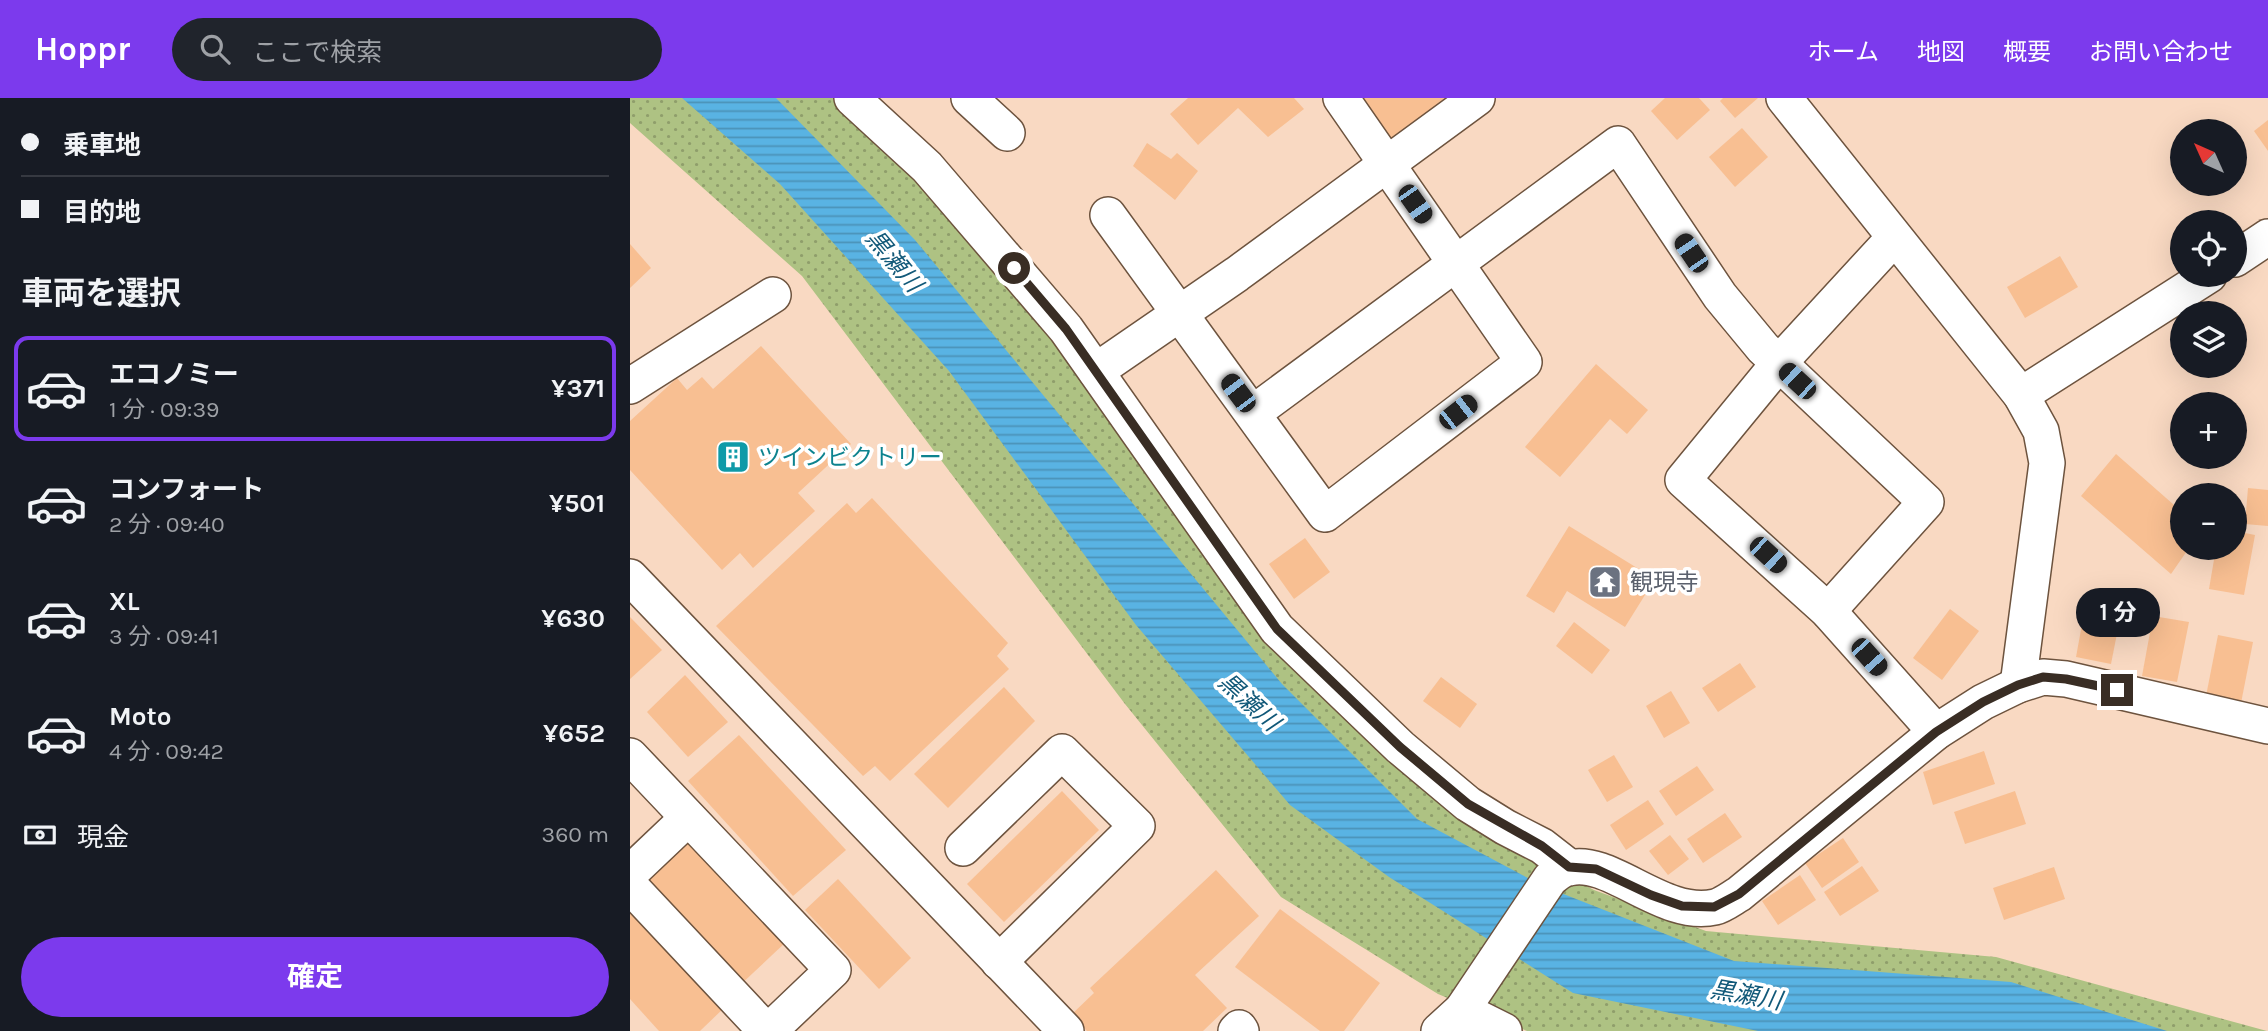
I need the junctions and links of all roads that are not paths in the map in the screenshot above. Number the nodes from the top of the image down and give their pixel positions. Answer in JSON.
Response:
{"nodes":[{"id":1,"x":852,"y":98,"type":"edge"},
{"id":2,"x":969,"y":98,"type":"edge"},
{"id":3,"x":1341,"y":98,"type":"edge"},
{"id":4,"x":1477,"y":98,"type":"edge"},
{"id":5,"x":1784,"y":98,"type":"edge"},
{"id":6,"x":1007,"y":134,"type":"dead end"},
{"id":7,"x":1387,"y":165,"type":"junction"},
{"id":8,"x":1108,"y":215,"type":"dead end"},
{"id":9,"x":2268,"y":237,"type":"edge"},
{"id":10,"x":1894,"y":238,"type":"junction"},
{"id":11,"x":2247,"y":251,"type":"edge"},
{"id":12,"x":1455,"y":263,"type":"junction"},
{"id":13,"x":2191,"y":287,"type":"edge"},
{"id":14,"x":773,"y":295,"type":"dead end"},
{"id":15,"x":1178,"y":313,"type":"junction"},
{"id":16,"x":1779,"y":363,"type":"junction"},
{"id":17,"x":1096,"y":371,"type":"junction"},
{"id":18,"x":630,"y":386,"type":"edge"},
{"id":19,"x":2021,"y":395,"type":"junction"},
{"id":20,"x":1252,"y":413,"type":"junction"},
{"id":21,"x":630,"y":577,"type":"edge"},
{"id":22,"x":1828,"y":611,"type":"junction"},
{"id":23,"x":2018,"y":685,"type":"junction"},
{"id":24,"x":2267,"y":731,"type":"edge"},
{"id":25,"x":1936,"y":732,"type":"junction"},
{"id":26,"x":630,"y":756,"type":"edge"},
{"id":27,"x":688,"y":818,"type":"junction"},
{"id":28,"x":963,"y":848,"type":"dead end"},
{"id":29,"x":630,"y":873,"type":"edge"},
{"id":30,"x":1559,"y":873,"type":"junction"},
{"id":31,"x":630,"y":886,"type":"edge"},
{"id":32,"x":999,"y":962,"type":"junction"},
{"id":33,"x":1450,"y":1021,"type":"edge"},
{"id":34,"x":768,"y":1031,"type":"edge"},
{"id":35,"x":1066,"y":1031,"type":"edge"},
{"id":36,"x":1504,"y":1031,"type":"edge"}],
"edges":[{"from":1,"to":17,"type":"street"},
{"from":2,"to":6,"type":"street"},
{"from":3,"to":7,"type":"street"},
{"from":4,"to":7,"type":"street"},
{"from":5,"to":10,"type":"street"},
{"from":7,"to":12,"type":"street"},
{"from":7,"to":15,"type":"street"},
{"from":8,"to":15,"type":"street"},
{"from":9,"to":11,"type":"street"},
{"from":10,"to":16,"type":"street"},
{"from":10,"to":19,"type":"street"},
{"from":12,"to":16,"type":"street"},
{"from":12,"to":20,"type":"street"},
{"from":12,"to":20,"type":"street"},
{"from":13,"to":19,"type":"street"},
{"from":14,"to":18,"type":"street"},
{"from":15,"to":17,"type":"street"},
{"from":15,"to":20,"type":"street"},
{"from":16,"to":22,"type":"street"},
{"from":16,"to":22,"type":"street"},
{"from":17,"to":30,"type":"street"},
{"from":19,"to":23,"type":"street"},
{"from":21,"to":32,"type":"street"},
{"from":22,"to":25,"type":"street"},
{"from":23,"to":24,"type":"street"},
{"from":23,"to":25,"type":"street"},
{"from":25,"to":30,"type":"street"},
{"from":26,"to":27,"type":"street"},
{"from":27,"to":29,"type":"street"},
{"from":27,"to":34,"type":"street"},
{"from":28,"to":32,"type":"street"},
{"from":30,"to":33,"type":"street"},
{"from":31,"to":34,"type":"street"},
{"from":32,"to":35,"type":"street"},
{"from":33,"to":36,"type":"street"}]}
